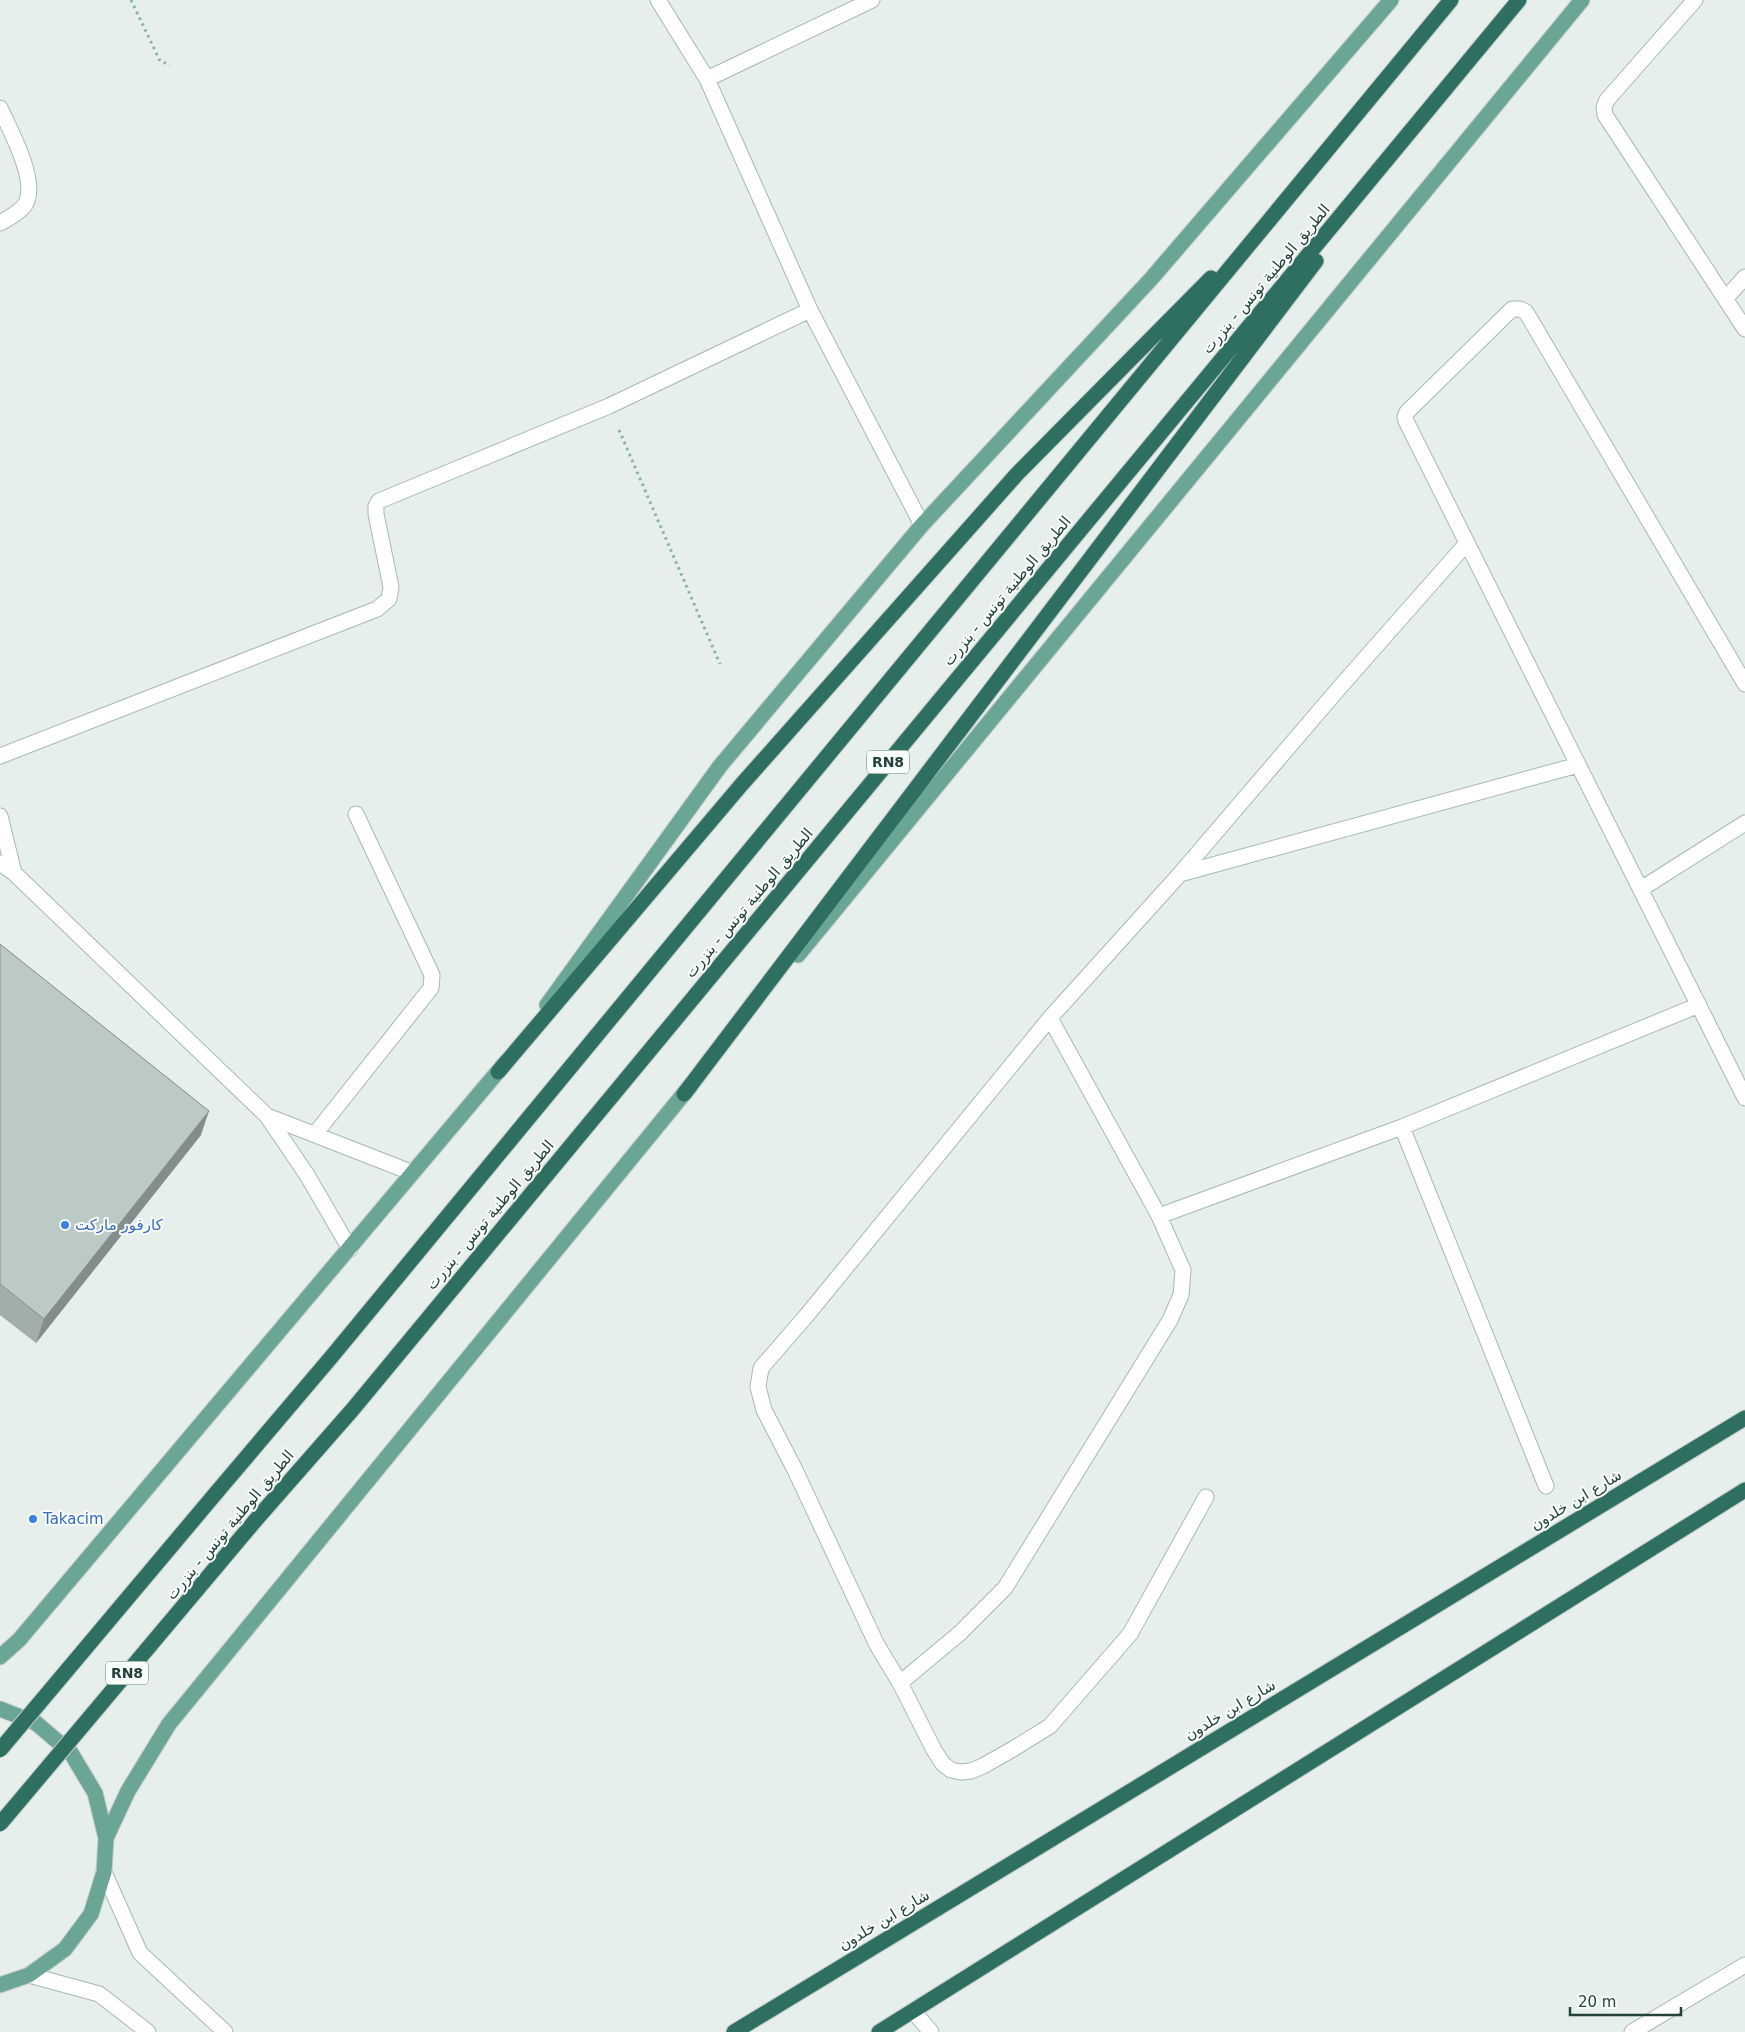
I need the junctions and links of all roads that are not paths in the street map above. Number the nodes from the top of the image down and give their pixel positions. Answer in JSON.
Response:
{"nodes":[{"id":1,"x":658,"y":0,"type":"edge"},
{"id":2,"x":872,"y":0,"type":"edge"},
{"id":3,"x":1391,"y":0,"type":"edge"},
{"id":4,"x":1451,"y":0,"type":"edge"},
{"id":5,"x":1519,"y":0,"type":"edge"},
{"id":6,"x":1582,"y":0,"type":"edge"},
{"id":7,"x":1695,"y":0,"type":"edge"},
{"id":8,"x":707,"y":79,"type":"junction"},
{"id":9,"x":1453,"y":80,"type":"junction"},
{"id":10,"x":0,"y":108,"type":"edge"},
{"id":11,"x":1280,"y":207,"type":"junction"},
{"id":12,"x":0,"y":223,"type":"edge"},
{"id":13,"x":1745,"y":277,"type":"edge"},
{"id":14,"x":1726,"y":298,"type":"junction"},
{"id":15,"x":810,"y":310,"type":"junction"},
{"id":16,"x":1745,"y":329,"type":"edge"},
{"id":17,"x":922,"y":525,"type":"junction"},
{"id":18,"x":1467,"y":543,"type":"junction"},
{"id":19,"x":1745,"y":684,"type":"edge"},
{"id":20,"x":0,"y":756,"type":"edge"},
{"id":21,"x":1578,"y":765,"type":"junction"},
{"id":22,"x":356,"y":814,"type":"dead end"},
{"id":23,"x":0,"y":816,"type":"edge"},
{"id":24,"x":1745,"y":823,"type":"edge"},
{"id":25,"x":0,"y":863,"type":"edge"},
{"id":26,"x":14,"y":873,"type":"junction"},
{"id":27,"x":1180,"y":874,"type":"junction"},
{"id":28,"x":1641,"y":889,"type":"junction"},
{"id":29,"x":1699,"y":1006,"type":"junction"},
{"id":30,"x":1050,"y":1018,"type":"junction"},
{"id":31,"x":498,"y":1072,"type":"junction"},
{"id":32,"x":684,"y":1094,"type":"junction"},
{"id":33,"x":1745,"y":1098,"type":"edge"},
{"id":34,"x":267,"y":1116,"type":"junction"},
{"id":35,"x":1402,"y":1127,"type":"junction"},
{"id":36,"x":315,"y":1134,"type":"junction"},
{"id":37,"x":413,"y":1173,"type":"junction"},
{"id":38,"x":1159,"y":1216,"type":"junction"},
{"id":39,"x":350,"y":1249,"type":"junction"},
{"id":40,"x":1745,"y":1418,"type":"edge"},
{"id":41,"x":1546,"y":1486,"type":"dead end"},
{"id":42,"x":1745,"y":1490,"type":"edge"},
{"id":43,"x":1206,"y":1497,"type":"dead end"},
{"id":44,"x":0,"y":1657,"type":"edge"},
{"id":45,"x":900,"y":1683,"type":"junction"},
{"id":46,"x":0,"y":1709,"type":"edge"},
{"id":47,"x":0,"y":1750,"type":"edge"},
{"id":48,"x":0,"y":1824,"type":"edge"},
{"id":49,"x":106,"y":1838,"type":"junction"},
{"id":50,"x":104,"y":1872,"type":"junction"},
{"id":51,"x":1745,"y":1965,"type":"edge"},
{"id":52,"x":29,"y":1975,"type":"junction"},
{"id":53,"x":0,"y":1986,"type":"edge"},
{"id":54,"x":913,"y":2011,"type":"junction"},
{"id":55,"x":148,"y":2032,"type":"edge"},
{"id":56,"x":225,"y":2032,"type":"edge"},
{"id":57,"x":734,"y":2032,"type":"edge"},
{"id":58,"x":879,"y":2032,"type":"edge"},
{"id":59,"x":931,"y":2032,"type":"edge"},
{"id":60,"x":1632,"y":2032,"type":"edge"}],
"edges":[{"from":1,"to":8,"type":"street"},
{"from":2,"to":8,"type":"street"},
{"from":3,"to":17,"type":"main road"},
{"from":4,"to":11,"type":"highway","name":"الطريق الوطنية تونس - بنزرت"},
{"from":5,"to":9,"type":"highway","name":"الطريق الوطنية تونس - بنزرت","number":"RN8"},
{"from":6,"to":32,"type":"main road"},
{"from":7,"to":14,"type":"street"},
{"from":8,"to":15,"type":"street"},
{"from":9,"to":32,"type":"highway"},
{"from":9,"to":48,"type":"highway","name":"الطريق الوطنية تونس - بنزرت","number":"RN8","bridge":true},
{"from":10,"to":12,"type":"street"},
{"from":11,"to":31,"type":"highway"},
{"from":11,"to":47,"type":"highway","name":"الطريق الوطنية تونس - بنزرت","bridge":true},
{"from":13,"to":14,"type":"street"},
{"from":14,"to":16,"type":"street"},
{"from":15,"to":17,"type":"street"},
{"from":15,"to":20,"type":"street"},
{"from":17,"to":31,"type":"main road"},
{"from":18,"to":19,"type":"street"},
{"from":18,"to":21,"type":"street"},
{"from":18,"to":27,"type":"street"},
{"from":21,"to":27,"type":"street"},
{"from":21,"to":28,"type":"street"},
{"from":22,"to":36,"type":"street"},
{"from":23,"to":26,"type":"street"},
{"from":24,"to":28,"type":"street"},
{"from":25,"to":26,"type":"street"},
{"from":26,"to":34,"type":"street"},
{"from":27,"to":30,"type":"street"},
{"from":28,"to":29,"type":"street"},
{"from":29,"to":33,"type":"street"},
{"from":29,"to":35,"type":"street"},
{"from":30,"to":38,"type":"street"},
{"from":30,"to":45,"type":"street"},
{"from":31,"to":37,"type":"main road"},
{"from":32,"to":49,"type":"main road"},
{"from":34,"to":36,"type":"street"},
{"from":34,"to":39,"type":"street"},
{"from":35,"to":38,"type":"street"},
{"from":35,"to":41,"type":"street"},
{"from":36,"to":37,"type":"street"},
{"from":37,"to":39,"type":"main road"},
{"from":38,"to":45,"type":"street"},
{"from":39,"to":44,"type":"main road"},
{"from":40,"to":57,"type":"highway","name":"شارع ابن خلدون"},
{"from":42,"to":54,"type":"highway"},
{"from":43,"to":45,"type":"street"},
{"from":46,"to":49,"type":"main road"},
{"from":49,"to":50,"type":"main road"},
{"from":50,"to":52,"type":"main road"},
{"from":50,"to":56,"type":"street"},
{"from":51,"to":60,"type":"street"},
{"from":52,"to":53,"type":"main road"},
{"from":52,"to":55,"type":"street"},
{"from":54,"to":58,"type":"highway"},
{"from":54,"to":59,"type":"street"}]}
